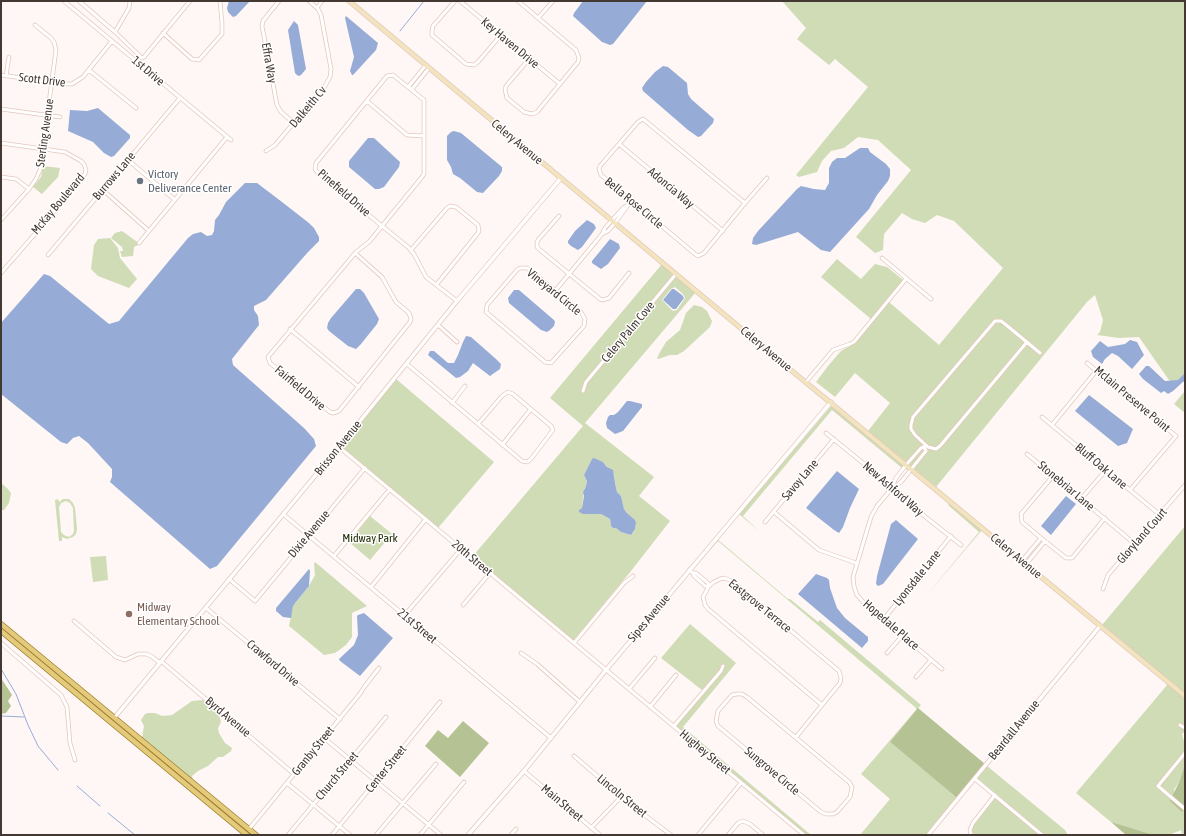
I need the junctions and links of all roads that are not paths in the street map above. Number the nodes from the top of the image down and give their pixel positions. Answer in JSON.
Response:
{"nodes":[{"id":1,"x":64,"y":1,"type":"edge"},
{"id":2,"x":79,"y":1,"type":"edge"},
{"id":3,"x":130,"y":1,"type":"edge"},
{"id":4,"x":190,"y":1,"type":"edge"},
{"id":5,"x":220,"y":1,"type":"edge"},
{"id":6,"x":279,"y":1,"type":"edge"},
{"id":7,"x":309,"y":1,"type":"edge"},
{"id":8,"x":322,"y":1,"type":"edge"},
{"id":9,"x":349,"y":1,"type":"edge"},
{"id":10,"x":455,"y":1,"type":"edge"},
{"id":11,"x":460,"y":1,"type":"edge"},
{"id":12,"x":518,"y":1,"type":"edge"},
{"id":13,"x":553,"y":1,"type":"edge"},
{"id":14,"x":317,"y":8,"type":"junction"},
{"id":15,"x":538,"y":18,"type":"junction"},
{"id":16,"x":35,"y":25,"type":"dead end"},
{"id":17,"x":115,"y":32,"type":"junction"},
{"id":18,"x":163,"y":33,"type":"junction"},
{"id":19,"x":501,"y":35,"type":"junction"},
{"id":20,"x":112,"y":42,"type":"junction"},
{"id":21,"x":9,"y":57,"type":"dead end"},
{"id":22,"x":529,"y":58,"type":"junction"},
{"id":23,"x":427,"y":67,"type":"junction"},
{"id":24,"x":89,"y":70,"type":"junction"},
{"id":25,"x":1,"y":75,"type":"edge"},
{"id":26,"x":6,"y":76,"type":"junction"},
{"id":27,"x":52,"y":83,"type":"junction"},
{"id":28,"x":560,"y":84,"type":"junction"},
{"id":29,"x":410,"y":88,"type":"junction"},
{"id":30,"x":180,"y":98,"type":"junction"},
{"id":31,"x":367,"y":101,"type":"junction"},
{"id":32,"x":136,"y":108,"type":"dead end"},
{"id":33,"x":1,"y":109,"type":"edge"},
{"id":34,"x":48,"y":116,"type":"junction"},
{"id":35,"x":60,"y":117,"type":"dead end"},
{"id":36,"x":294,"y":123,"type":"junction"},
{"id":37,"x":424,"y":136,"type":"junction"},
{"id":38,"x":227,"y":137,"type":"junction"},
{"id":39,"x":231,"y":140,"type":"dead end"},
{"id":40,"x":1,"y":143,"type":"edge"},
{"id":41,"x":619,"y":144,"type":"junction"},
{"id":42,"x":44,"y":149,"type":"junction"},
{"id":43,"x":266,"y":151,"type":"dead end"},
{"id":44,"x":128,"y":160,"type":"junction"},
{"id":45,"x":1,"y":177,"type":"edge"},
{"id":46,"x":561,"y":178,"type":"junction"},
{"id":47,"x":767,"y":178,"type":"dead end"},
{"id":48,"x":29,"y":189,"type":"junction"},
{"id":49,"x":103,"y":190,"type":"junction"},
{"id":50,"x":175,"y":200,"type":"junction"},
{"id":51,"x":631,"y":201,"type":"junction"},
{"id":52,"x":745,"y":204,"type":"junction"},
{"id":53,"x":559,"y":216,"type":"dead end"},
{"id":54,"x":1,"y":220,"type":"edge"},
{"id":55,"x":614,"y":222,"type":"junction"},
{"id":56,"x":382,"y":226,"type":"junction"},
{"id":57,"x":149,"y":231,"type":"junction"},
{"id":58,"x":723,"y":231,"type":"junction"},
{"id":59,"x":139,"y":244,"type":"dead end"},
{"id":60,"x":411,"y":250,"type":"junction"},
{"id":61,"x":355,"y":253,"type":"junction"},
{"id":62,"x":48,"y":255,"type":"dead end"},
{"id":63,"x":882,"y":258,"type":"dead end"},
{"id":64,"x":1,"y":273,"type":"edge"},
{"id":65,"x":629,"y":273,"type":"dead end"},
{"id":66,"x":569,"y":274,"type":"junction"},
{"id":67,"x":676,"y":274,"type":"junction"},
{"id":68,"x":906,"y":279,"type":"junction"},
{"id":69,"x":437,"y":284,"type":"junction"},
{"id":70,"x":555,"y":291,"type":"junction"},
{"id":71,"x":931,"y":299,"type":"dead end"},
{"id":72,"x":457,"y":301,"type":"junction"},
{"id":73,"x":438,"y":325,"type":"junction"},
{"id":74,"x":290,"y":330,"type":"junction"},
{"id":75,"x":457,"y":342,"type":"dead end"},
{"id":76,"x":1027,"y":342,"type":"junction"},
{"id":77,"x":1040,"y":353,"type":"dead end"},
{"id":78,"x":1087,"y":362,"type":"dead end"},
{"id":79,"x":407,"y":364,"type":"junction"},
{"id":80,"x":1097,"y":370,"type":"junction"},
{"id":81,"x":806,"y":382,"type":"junction"},
{"id":82,"x":465,"y":386,"type":"dead end"},
{"id":83,"x":359,"y":387,"type":"junction"},
{"id":84,"x":583,"y":391,"type":"dead end"},
{"id":85,"x":830,"y":402,"type":"junction"},
{"id":86,"x":452,"y":403,"type":"junction"},
{"id":87,"x":531,"y":409,"type":"junction"},
{"id":88,"x":1042,"y":417,"type":"dead end"},
{"id":89,"x":478,"y":424,"type":"junction"},
{"id":90,"x":1052,"y":425,"type":"junction"},
{"id":91,"x":826,"y":433,"type":"dead end"},
{"id":92,"x":834,"y":439,"type":"junction"},
{"id":93,"x":502,"y":445,"type":"junction"},
{"id":94,"x":925,"y":446,"type":"junction"},
{"id":95,"x":339,"y":447,"type":"junction"},
{"id":96,"x":916,"y":453,"type":"junction"},
{"id":97,"x":1027,"y":454,"type":"dead end"},
{"id":98,"x":921,"y":457,"type":"junction"},
{"id":99,"x":906,"y":465,"type":"junction"},
{"id":100,"x":365,"y":468,"type":"junction"},
{"id":101,"x":912,"y":469,"type":"junction"},
{"id":102,"x":1106,"y":470,"type":"junction"},
{"id":103,"x":1052,"y":476,"type":"junction"},
{"id":104,"x":1185,"y":485,"type":"edge"},
{"id":105,"x":892,"y":488,"type":"junction"},
{"id":106,"x":390,"y":489,"type":"junction"},
{"id":107,"x":1130,"y":490,"type":"junction"},
{"id":108,"x":1081,"y":499,"type":"junction"},
{"id":109,"x":774,"y":512,"type":"junction"},
{"id":110,"x":283,"y":514,"type":"junction"},
{"id":111,"x":1160,"y":515,"type":"junction"},
{"id":112,"x":1105,"y":518,"type":"junction"},
{"id":113,"x":426,"y":519,"type":"junction"},
{"id":114,"x":765,"y":522,"type":"dead end"},
{"id":115,"x":308,"y":536,"type":"junction"},
{"id":116,"x":951,"y":536,"type":"junction"},
{"id":117,"x":1041,"y":538,"type":"junction"},
{"id":118,"x":1045,"y":541,"type":"junction"},
{"id":119,"x":1135,"y":544,"type":"junction"},
{"id":120,"x":961,"y":545,"type":"dead end"},
{"id":121,"x":461,"y":549,"type":"junction"},
{"id":122,"x":1032,"y":549,"type":"junction"},
{"id":123,"x":1036,"y":552,"type":"junction"},
{"id":124,"x":334,"y":556,"type":"junction"},
{"id":125,"x":1022,"y":561,"type":"junction"},
{"id":126,"x":856,"y":563,"type":"junction"},
{"id":127,"x":1026,"y":564,"type":"junction"},
{"id":128,"x":691,"y":571,"type":"junction"},
{"id":129,"x":490,"y":573,"type":"junction"},
{"id":130,"x":633,"y":576,"type":"dead end"},
{"id":131,"x":229,"y":579,"type":"junction"},
{"id":132,"x":709,"y":586,"type":"junction"},
{"id":133,"x":370,"y":587,"type":"junction"},
{"id":134,"x":1103,"y":589,"type":"dead end"},
{"id":135,"x":463,"y":605,"type":"dead end"},
{"id":136,"x":206,"y":608,"type":"junction"},
{"id":137,"x":404,"y":616,"type":"junction"},
{"id":138,"x":883,"y":620,"type":"junction"},
{"id":139,"x":74,"y":621,"type":"dead end"},
{"id":140,"x":1,"y":624,"type":"edge"},
{"id":141,"x":1100,"y":626,"type":"junction"},
{"id":142,"x":1,"y":631,"type":"edge"},
{"id":143,"x":902,"y":636,"type":"junction"},
{"id":144,"x":1,"y":643,"type":"edge"},
{"id":145,"x":574,"y":643,"type":"junction"},
{"id":146,"x":521,"y":653,"type":"dead end"},
{"id":147,"x":887,"y":653,"type":"dead end"},
{"id":148,"x":655,"y":658,"type":"dead end"},
{"id":149,"x":931,"y":660,"type":"junction"},
{"id":150,"x":161,"y":662,"type":"junction"},
{"id":151,"x":723,"y":666,"type":"dead end"},
{"id":152,"x":379,"y":668,"type":"dead end"},
{"id":153,"x":942,"y":669,"type":"dead end"},
{"id":154,"x":606,"y":670,"type":"junction"},
{"id":155,"x":676,"y":676,"type":"dead end"},
{"id":156,"x":916,"y":677,"type":"dead end"},
{"id":157,"x":629,"y":689,"type":"junction"},
{"id":158,"x":1185,"y":696,"type":"edge"},
{"id":159,"x":440,"y":702,"type":"dead end"},
{"id":160,"x":580,"y":702,"type":"junction"},
{"id":161,"x":822,"y":705,"type":"junction"},
{"id":162,"x":650,"y":707,"type":"junction"},
{"id":163,"x":115,"y":717,"type":"junction"},
{"id":164,"x":386,"y":717,"type":"dead end"},
{"id":165,"x":340,"y":719,"type":"junction"},
{"id":166,"x":1180,"y":725,"type":"dead end"},
{"id":167,"x":674,"y":726,"type":"junction"},
{"id":168,"x":1185,"y":728,"type":"edge"},
{"id":169,"x":796,"y":737,"type":"junction"},
{"id":170,"x":324,"y":738,"type":"junction"},
{"id":171,"x":551,"y":738,"type":"junction"},
{"id":172,"x":1185,"y":753,"type":"edge"},
{"id":173,"x":574,"y":756,"type":"dead end"},
{"id":174,"x":75,"y":760,"type":"dead end"},
{"id":175,"x":351,"y":760,"type":"junction"},
{"id":176,"x":436,"y":764,"type":"dead end"},
{"id":177,"x":524,"y":771,"type":"junction"},
{"id":178,"x":294,"y":774,"type":"junction"},
{"id":179,"x":975,"y":779,"type":"junction"},
{"id":180,"x":376,"y":781,"type":"junction"},
{"id":181,"x":464,"y":782,"type":"dead end"},
{"id":182,"x":287,"y":783,"type":"junction"},
{"id":183,"x":741,"y":783,"type":"junction"},
{"id":184,"x":622,"y":796,"type":"junction"},
{"id":185,"x":994,"y":796,"type":"junction"},
{"id":186,"x":403,"y":803,"type":"junction"},
{"id":187,"x":313,"y":805,"type":"junction"},
{"id":188,"x":1185,"y":809,"type":"edge"},
{"id":189,"x":429,"y":824,"type":"junction"},
{"id":190,"x":339,"y":826,"type":"junction"},
{"id":191,"x":591,"y":828,"type":"junction"},
{"id":192,"x":249,"y":829,"type":"junction"},
{"id":193,"x":516,"y":829,"type":"dead end"},
{"id":194,"x":246,"y":834,"type":"edge"},
{"id":195,"x":256,"y":835,"type":"edge"},
{"id":196,"x":288,"y":835,"type":"edge"},
{"id":197,"x":332,"y":835,"type":"edge"},
{"id":198,"x":350,"y":835,"type":"edge"},
{"id":199,"x":376,"y":835,"type":"edge"},
{"id":200,"x":420,"y":835,"type":"edge"},
{"id":201,"x":442,"y":835,"type":"edge"},
{"id":202,"x":468,"y":835,"type":"edge"},
{"id":203,"x":511,"y":835,"type":"edge"},
{"id":204,"x":600,"y":835,"type":"edge"},
{"id":205,"x":670,"y":835,"type":"edge"},
{"id":206,"x":698,"y":835,"type":"edge"},
{"id":207,"x":728,"y":835,"type":"edge"},
{"id":208,"x":763,"y":835,"type":"edge"},
{"id":209,"x":804,"y":835,"type":"edge"},
{"id":210,"x":928,"y":835,"type":"edge"},
{"id":211,"x":971,"y":835,"type":"edge"},
{"id":212,"x":1042,"y":835,"type":"edge"}],
"edges":[{"from":1,"to":20,"type":"street","name":"1st Drive"},
{"from":2,"to":17,"type":"street"},
{"from":3,"to":17,"type":"street"},
{"from":4,"to":18,"type":"street"},
{"from":5,"to":18,"type":"street"},
{"from":6,"to":36,"type":"street","name":"Effra Way"},
{"from":7,"to":14,"type":"street"},
{"from":8,"to":14,"type":"street"},
{"from":9,"to":23,"type":"main road","name":"Celery Avenue"},
{"from":10,"to":19,"type":"street"},
{"from":11,"to":19,"type":"street","name":"Key Haven Drive"},
{"from":12,"to":15,"type":"street"},
{"from":13,"to":15,"type":"street"},
{"from":14,"to":36,"type":"street","name":"Dalkeith Cv"},
{"from":15,"to":28,"type":"street"},
{"from":16,"to":27,"type":"street","name":"Sterling Avenue"},
{"from":17,"to":18,"type":"street"},
{"from":19,"to":22,"type":"street","name":"Key Haven Drive"},
{"from":20,"to":24,"type":"street","name":"Scott Drive"},
{"from":20,"to":30,"type":"street","name":"1st Drive"},
{"from":21,"to":26,"type":"street"},
{"from":22,"to":28,"type":"street","name":"Key Haven Drive"},
{"from":22,"to":28,"type":"street"},
{"from":23,"to":29,"type":"street"},
{"from":23,"to":46,"type":"main road","name":"Celery Avenue"},
{"from":24,"to":27,"type":"street","name":"Scott Drive"},
{"from":24,"to":32,"type":"street"},
{"from":25,"to":26,"type":"street","name":"Scott Drive"},
{"from":26,"to":27,"type":"street","name":"Scott Drive"},
{"from":27,"to":34,"type":"street","name":"Sterling Avenue"},
{"from":29,"to":31,"type":"street","name":"Pinefield Drive"},
{"from":29,"to":37,"type":"street","name":"Fairfield Drive"},
{"from":30,"to":38,"type":"street","name":"1st Drive"},
{"from":30,"to":44,"type":"street","name":"Burrows Lane"},
{"from":31,"to":37,"type":"street"},
{"from":31,"to":56,"type":"street","name":"Pinefield Drive"},
{"from":33,"to":34,"type":"street"},
{"from":34,"to":35,"type":"street"},
{"from":34,"to":42,"type":"street","name":"Sterling Avenue"},
{"from":36,"to":43,"type":"street","name":"Dalkeith Cv"},
{"from":37,"to":56,"type":"street","name":"Fairfield Drive"},
{"from":38,"to":39,"type":"street","name":"1st Drive"},
{"from":38,"to":50,"type":"street"},
{"from":40,"to":42,"type":"street","name":"McKay Boulevard"},
{"from":41,"to":51,"type":"street","name":"Bella Rose Circle"},
{"from":41,"to":52,"type":"street","name":"Bella Rose Circle"},
{"from":41,"to":58,"type":"street","name":"Adoncia Way"},
{"from":42,"to":48,"type":"street","name":"Sterling Avenue"},
{"from":42,"to":64,"type":"street","name":"McKay Boulevard"},
{"from":44,"to":49,"type":"street","name":"Burrows Lane"},
{"from":44,"to":50,"type":"street"},
{"from":45,"to":48,"type":"street"},
{"from":46,"to":55,"type":"main road","name":"Celery Avenue"},
{"from":46,"to":72,"type":"street","name":"Brisson Avenue"},
{"from":47,"to":52,"type":"street","name":"Bella Rose Circle"},
{"from":48,"to":54,"type":"street","name":"Sterling Avenue"},
{"from":49,"to":57,"type":"street"},
{"from":49,"to":62,"type":"street","name":"Burrows Lane"},
{"from":50,"to":57,"type":"street"},
{"from":51,"to":55,"type":"street"},
{"from":51,"to":58,"type":"street","name":"Bella Rose Circle"},
{"from":52,"to":58,"type":"street","name":"Bella Rose Circle"},
{"from":53,"to":66,"type":"street"},
{"from":55,"to":66,"type":"street"},
{"from":55,"to":67,"type":"main road","name":"Celery Avenue"},
{"from":56,"to":60,"type":"street","name":"Pinefield Drive"},
{"from":56,"to":61,"type":"street","name":"Fairfield Drive"},
{"from":57,"to":59,"type":"street"},
{"from":60,"to":69,"type":"street","name":"Pinefield Drive"},
{"from":60,"to":69,"type":"street"},
{"from":61,"to":74,"type":"street","name":"Fairfield Drive"},
{"from":61,"to":83,"type":"street","name":"Fairfield Drive"},
{"from":63,"to":68,"type":"street"},
{"from":65,"to":66,"type":"street"},
{"from":66,"to":70,"type":"street"},
{"from":67,"to":81,"type":"main road","name":"Celery Avenue"},
{"from":67,"to":84,"type":"street","name":"Celery Palm Cove"},
{"from":68,"to":71,"type":"street"},
{"from":68,"to":81,"type":"street"},
{"from":69,"to":72,"type":"street","name":"Pinefield Drive"},
{"from":70,"to":70,"type":"street","name":"Vineyard Circle"},
{"from":72,"to":73,"type":"street","name":"Brisson Avenue"},
{"from":73,"to":75,"type":"street"},
{"from":73,"to":79,"type":"street","name":"Brisson Avenue"},
{"from":74,"to":83,"type":"street"},
{"from":74,"to":83,"type":"street","name":"Fairfield Drive"},
{"from":76,"to":77,"type":"street"},
{"from":76,"to":94,"type":"street"},
{"from":76,"to":94,"type":"street"},
{"from":78,"to":80,"type":"street","name":"Mclain Preserve Point"},
{"from":79,"to":86,"type":"street"},
{"from":79,"to":95,"type":"street","name":"Brisson Avenue"},
{"from":80,"to":90,"type":"street"},
{"from":80,"to":107,"type":"street","name":"Mclain Preserve Point"},
{"from":81,"to":85,"type":"main road","name":"Celery Avenue"},
{"from":82,"to":86,"type":"street"},
{"from":85,"to":99,"type":"main road","name":"Celery Avenue"},
{"from":85,"to":128,"type":"street","name":"Sipes Avenue"},
{"from":86,"to":89,"type":"street"},
{"from":87,"to":89,"type":"street"},
{"from":87,"to":93,"type":"street"},
{"from":87,"to":93,"type":"street"},
{"from":88,"to":90,"type":"street","name":"Bluff Oak Lane"},
{"from":89,"to":93,"type":"street"},
{"from":90,"to":102,"type":"street","name":"Bluff Oak Lane"},
{"from":91,"to":92,"type":"street","name":"New Ashford Way"},
{"from":92,"to":105,"type":"street","name":"New Ashford Way"},
{"from":92,"to":109,"type":"street","name":"Savoy Lane"},
{"from":94,"to":96,"type":"street","name":"Hopedale Place"},
{"from":94,"to":98,"type":"street"},
{"from":95,"to":100,"type":"street","name":"20th Street"},
{"from":95,"to":110,"type":"street","name":"Brisson Avenue"},
{"from":96,"to":98,"type":"street"},
{"from":96,"to":99,"type":"street","name":"Hopedale Place"},
{"from":97,"to":103,"type":"street","name":"Stonebriar Lane"},
{"from":98,"to":101,"type":"street","name":"Hopedale Place"},
{"from":99,"to":101,"type":"main road","name":"Celery Avenue"},
{"from":99,"to":105,"type":"street","name":"Hopedale Place"},
{"from":100,"to":106,"type":"street","name":"20th Street"},
{"from":100,"to":115,"type":"street","name":"Dixie Avenue"},
{"from":101,"to":105,"type":"street","name":"Hopedale Place"},
{"from":101,"to":125,"type":"main road","name":"Celery Avenue"},
{"from":102,"to":107,"type":"street","name":"Bluff Oak Lane"},
{"from":102,"to":108,"type":"street"},
{"from":103,"to":108,"type":"street","name":"Stonebriar Lane"},
{"from":103,"to":117,"type":"street"},
{"from":104,"to":111,"type":"street","name":"Gloryland Court"},
{"from":105,"to":116,"type":"street","name":"New Ashford Way"},
{"from":105,"to":126,"type":"street","name":"Hopedale Place"},
{"from":106,"to":113,"type":"street","name":"20th Street"},
{"from":106,"to":124,"type":"street"},
{"from":107,"to":111,"type":"street","name":"Bluff Oak Lane"},
{"from":108,"to":112,"type":"street","name":"Stonebriar Lane"},
{"from":109,"to":114,"type":"street","name":"Savoy Lane"},
{"from":109,"to":126,"type":"street"},
{"from":110,"to":115,"type":"street","name":"21st Street"},
{"from":110,"to":131,"type":"street","name":"Brisson Avenue"},
{"from":111,"to":119,"type":"street","name":"Gloryland Court"},
{"from":112,"to":118,"type":"street"},
{"from":112,"to":119,"type":"street","name":"Stonebriar Lane"},
{"from":113,"to":121,"type":"street","name":"20th Street"},
{"from":113,"to":133,"type":"street"},
{"from":115,"to":124,"type":"street","name":"21st Street"},
{"from":115,"to":131,"type":"street","name":"Dixie Avenue"},
{"from":116,"to":120,"type":"street","name":"New Ashford Way"},
{"from":116,"to":138,"type":"street","name":"Lyonsdale Lane"},
{"from":117,"to":118,"type":"street"},
{"from":117,"to":122,"type":"street"},
{"from":118,"to":123,"type":"street"},
{"from":119,"to":134,"type":"street","name":"Gloryland Court"},
{"from":121,"to":129,"type":"street","name":"20th Street"},
{"from":121,"to":137,"type":"street"},
{"from":122,"to":123,"type":"street"},
{"from":122,"to":125,"type":"street"},
{"from":123,"to":127,"type":"street"},
{"from":124,"to":133,"type":"street","name":"21st Street"},
{"from":125,"to":127,"type":"main road","name":"Celery Avenue"},
{"from":126,"to":138,"type":"street","name":"Hopedale Place"},
{"from":127,"to":141,"type":"main road","name":"Celery Avenue"},
{"from":128,"to":132,"type":"street"},
{"from":128,"to":154,"type":"street","name":"Sipes Avenue"},
{"from":129,"to":135,"type":"street"},
{"from":129,"to":145,"type":"street","name":"20th Street"},
{"from":130,"to":145,"type":"street"},
{"from":131,"to":136,"type":"street","name":"Brisson Avenue"},
{"from":132,"to":161,"type":"street","name":"Eastgrove Terrace"},
{"from":132,"to":161,"type":"street","name":"Eastgrove Terrace"},
{"from":133,"to":137,"type":"street","name":"21st Street"},
{"from":136,"to":150,"type":"street","name":"Brisson Avenue"},
{"from":136,"to":165,"type":"street","name":"Crawford Drive"},
{"from":137,"to":171,"type":"street","name":"21st Street"},
{"from":138,"to":143,"type":"street","name":"Hopedale Place"},
{"from":139,"to":150,"type":"street","name":"Byrd Avenue"},
{"from":140,"to":163,"type":"main road"},
{"from":141,"to":158,"type":"main road","name":"Celery Avenue"},
{"from":141,"to":179,"type":"street","name":"Beardall Avenue"},
{"from":142,"to":194,"type":"main road"},
{"from":143,"to":147,"type":"street"},
{"from":143,"to":149,"type":"street","name":"Hopedale Place"},
{"from":144,"to":174,"type":"street"},
{"from":145,"to":154,"type":"street","name":"20th Street"},
{"from":146,"to":160,"type":"street"},
{"from":148,"to":157,"type":"street"},
{"from":149,"to":153,"type":"street","name":"Hopedale Place"},
{"from":149,"to":156,"type":"street"},
{"from":150,"to":163,"type":"street","name":"Brisson Avenue"},
{"from":150,"to":178,"type":"street","name":"Byrd Avenue"},
{"from":151,"to":167,"type":"street"},
{"from":152,"to":165,"type":"street","name":"Granby Street"},
{"from":154,"to":157,"type":"street","name":"Hughey Street"},
{"from":154,"to":160,"type":"street","name":"Sipes Avenue"},
{"from":155,"to":162,"type":"street"},
{"from":157,"to":162,"type":"street","name":"Hughey Street"},
{"from":159,"to":180,"type":"street","name":"Center Street"},
{"from":160,"to":171,"type":"street","name":"Sipes Avenue"},
{"from":161,"to":169,"type":"street","name":"Eastgrove Terrace"},
{"from":162,"to":167,"type":"street","name":"Hughey Street"},
{"from":163,"to":192,"type":"main road"},
{"from":164,"to":175,"type":"street","name":"Church Street"},
{"from":165,"to":170,"type":"street","name":"Granby Street"},
{"from":166,"to":168,"type":"street"},
{"from":167,"to":183,"type":"street","name":"Hughey Street"},
{"from":169,"to":169,"type":"street","name":"Sungrove Circle"},
{"from":170,"to":175,"type":"street"},
{"from":170,"to":178,"type":"street","name":"Granby Street"},
{"from":171,"to":177,"type":"street","name":"Sipes Avenue"},
{"from":172,"to":188,"type":"street"},
{"from":173,"to":184,"type":"street","name":"Lincoln Street"},
{"from":175,"to":180,"type":"street"},
{"from":175,"to":187,"type":"street","name":"Church Street"},
{"from":176,"to":186,"type":"street"},
{"from":177,"to":191,"type":"street","name":"Main Street"},
{"from":177,"to":202,"type":"street","name":"Sipes Avenue"},
{"from":178,"to":182,"type":"street","name":"Granby Street"},
{"from":179,"to":185,"type":"street"},
{"from":179,"to":210,"type":"street","name":"Beardall Avenue"},
{"from":180,"to":186,"type":"street"},
{"from":180,"to":190,"type":"street","name":"Center Street"},
{"from":181,"to":189,"type":"street"},
{"from":182,"to":187,"type":"street"},
{"from":182,"to":192,"type":"street","name":"Granby Street"},
{"from":183,"to":206,"type":"street"},
{"from":183,"to":209,"type":"street","name":"Hughey Street"},
{"from":184,"to":191,"type":"street"},
{"from":184,"to":205,"type":"street","name":"Lincoln Street"},
{"from":185,"to":211,"type":"street"},
{"from":185,"to":212,"type":"street"},
{"from":186,"to":189,"type":"street"},
{"from":186,"to":199,"type":"street"},
{"from":187,"to":190,"type":"street"},
{"from":187,"to":196,"type":"street","name":"Church Street"},
{"from":189,"to":200,"type":"street"},
{"from":189,"to":201,"type":"street"},
{"from":190,"to":197,"type":"street","name":"Center Street"},
{"from":190,"to":198,"type":"street"},
{"from":191,"to":204,"type":"street","name":"Main Street"},
{"from":192,"to":194,"type":"street","name":"Granby Street"},
{"from":192,"to":195,"type":"main road"},
{"from":193,"to":203,"type":"street"},
{"from":207,"to":208,"type":"street"}]}
